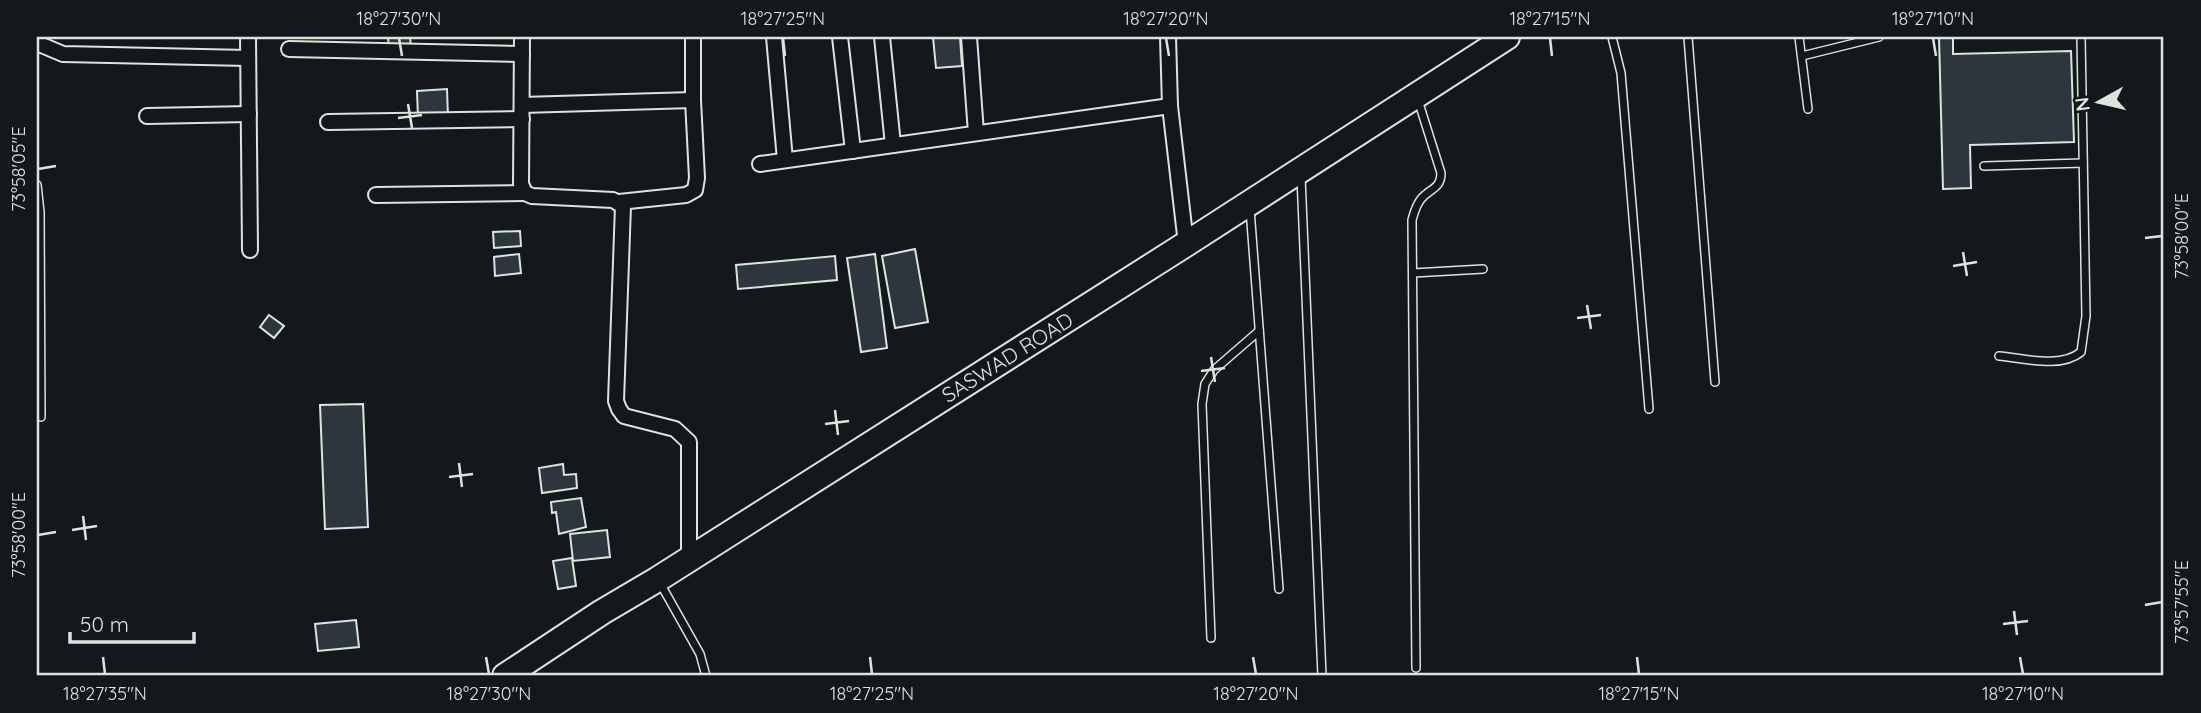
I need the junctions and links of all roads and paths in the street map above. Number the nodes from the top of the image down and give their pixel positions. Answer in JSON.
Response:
{"nodes":[{"id":1,"x":248,"y":37,"type":"edge"},
{"id":2,"x":522,"y":37,"type":"edge"},
{"id":3,"x":693,"y":37,"type":"edge"},
{"id":4,"x":774,"y":37,"type":"edge"},
{"id":5,"x":841,"y":37,"type":"edge"},
{"id":6,"x":882,"y":37,"type":"edge"},
{"id":7,"x":969,"y":37,"type":"edge"},
{"id":8,"x":1168,"y":37,"type":"edge"},
{"id":9,"x":1506,"y":37,"type":"edge"},
{"id":10,"x":1612,"y":37,"type":"edge"},
{"id":11,"x":1688,"y":37,"type":"edge"},
{"id":12,"x":1800,"y":37,"type":"edge"},
{"id":13,"x":1880,"y":37,"type":"edge"},
{"id":14,"x":2081,"y":37,"type":"edge"},
{"id":15,"x":37,"y":43,"type":"edge"},
{"id":16,"x":289,"y":49,"type":"dead end"},
{"id":17,"x":522,"y":54,"type":"junction"},
{"id":18,"x":1802,"y":56,"type":"junction"},
{"id":19,"x":248,"y":58,"type":"junction"},
{"id":20,"x":1417,"y":95,"type":"junction"},
{"id":21,"x":693,"y":100,"type":"junction"},
{"id":22,"x":1170,"y":106,"type":"junction"},
{"id":23,"x":1808,"y":109,"type":"dead end"},
{"id":24,"x":522,"y":112,"type":"junction"},
{"id":25,"x":249,"y":114,"type":"junction"},
{"id":26,"x":147,"y":116,"type":"dead end"},
{"id":27,"x":328,"y":122,"type":"dead end"},
{"id":28,"x":976,"y":133,"type":"junction"},
{"id":29,"x":893,"y":145,"type":"junction"},
{"id":30,"x":853,"y":151,"type":"junction"},
{"id":31,"x":785,"y":160,"type":"junction"},
{"id":32,"x":2083,"y":163,"type":"junction"},
{"id":33,"x":760,"y":164,"type":"dead end"},
{"id":34,"x":1983,"y":166,"type":"dead end"},
{"id":35,"x":1301,"y":170,"type":"junction"},
{"id":36,"x":37,"y":185,"type":"edge"},
{"id":37,"x":525,"y":193,"type":"junction"},
{"id":38,"x":376,"y":195,"type":"dead end"},
{"id":39,"x":619,"y":202,"type":"junction"},
{"id":40,"x":1250,"y":203,"type":"junction"},
{"id":41,"x":1186,"y":244,"type":"junction"},
{"id":42,"x":250,"y":250,"type":"dead end"},
{"id":43,"x":1483,"y":269,"type":"dead end"},
{"id":44,"x":1413,"y":273,"type":"junction"},
{"id":45,"x":1259,"y":331,"type":"junction"},
{"id":46,"x":1999,"y":356,"type":"dead end"},
{"id":47,"x":1715,"y":382,"type":"dead end"},
{"id":48,"x":1649,"y":409,"type":"dead end"},
{"id":49,"x":41,"y":417,"type":"dead end"},
{"id":50,"x":689,"y":558,"type":"junction"},
{"id":51,"x":658,"y":579,"type":"junction"},
{"id":52,"x":1279,"y":589,"type":"dead end"},
{"id":53,"x":1211,"y":638,"type":"dead end"},
{"id":54,"x":1416,"y":668,"type":"dead end"},
{"id":55,"x":506,"y":676,"type":"edge"},
{"id":56,"x":706,"y":676,"type":"edge"},
{"id":57,"x":1322,"y":676,"type":"edge"}],
"edges":[{"from":1,"to":19,"type":"street"},
{"from":2,"to":17,"type":"street"},
{"from":3,"to":21,"type":"street"},
{"from":4,"to":31,"type":"street"},
{"from":5,"to":30,"type":"street"},
{"from":6,"to":29,"type":"street"},
{"from":7,"to":28,"type":"street"},
{"from":8,"to":22,"type":"street"},
{"from":9,"to":20,"type":"highway","name":"SASWAD ROAD"},
{"from":10,"to":48,"type":"lane"},
{"from":11,"to":47,"type":"lane"},
{"from":12,"to":18,"type":"lane"},
{"from":13,"to":18,"type":"lane"},
{"from":14,"to":32,"type":"lane"},
{"from":15,"to":19,"type":"street"},
{"from":16,"to":17,"type":"street"},
{"from":17,"to":24,"type":"street"},
{"from":18,"to":23,"type":"lane"},
{"from":19,"to":25,"type":"street"},
{"from":20,"to":35,"type":"highway","name":"SASWAD ROAD"},
{"from":20,"to":44,"type":"lane"},
{"from":21,"to":24,"type":"street"},
{"from":21,"to":39,"type":"street"},
{"from":22,"to":28,"type":"street"},
{"from":22,"to":41,"type":"street"},
{"from":24,"to":27,"type":"street"},
{"from":24,"to":37,"type":"street"},
{"from":25,"to":26,"type":"street"},
{"from":25,"to":42,"type":"street"},
{"from":28,"to":29,"type":"street"},
{"from":29,"to":30,"type":"street"},
{"from":30,"to":31,"type":"street"},
{"from":31,"to":33,"type":"street"},
{"from":32,"to":34,"type":"lane"},
{"from":32,"to":46,"type":"lane"},
{"from":35,"to":40,"type":"highway","name":"SASWAD ROAD"},
{"from":35,"to":57,"type":"lane"},
{"from":36,"to":49,"type":"lane"},
{"from":37,"to":38,"type":"street"},
{"from":37,"to":39,"type":"street"},
{"from":39,"to":50,"type":"street"},
{"from":40,"to":41,"type":"highway","name":"SASWAD ROAD"},
{"from":40,"to":45,"type":"lane"},
{"from":41,"to":50,"type":"highway","name":"SASWAD ROAD"},
{"from":43,"to":44,"type":"lane"},
{"from":44,"to":54,"type":"lane"},
{"from":45,"to":52,"type":"lane"},
{"from":45,"to":53,"type":"lane"},
{"from":50,"to":51,"type":"highway","name":"SASWAD ROAD"},
{"from":51,"to":55,"type":"highway","name":"SASWAD ROAD"},
{"from":51,"to":56,"type":"lane"}]}
